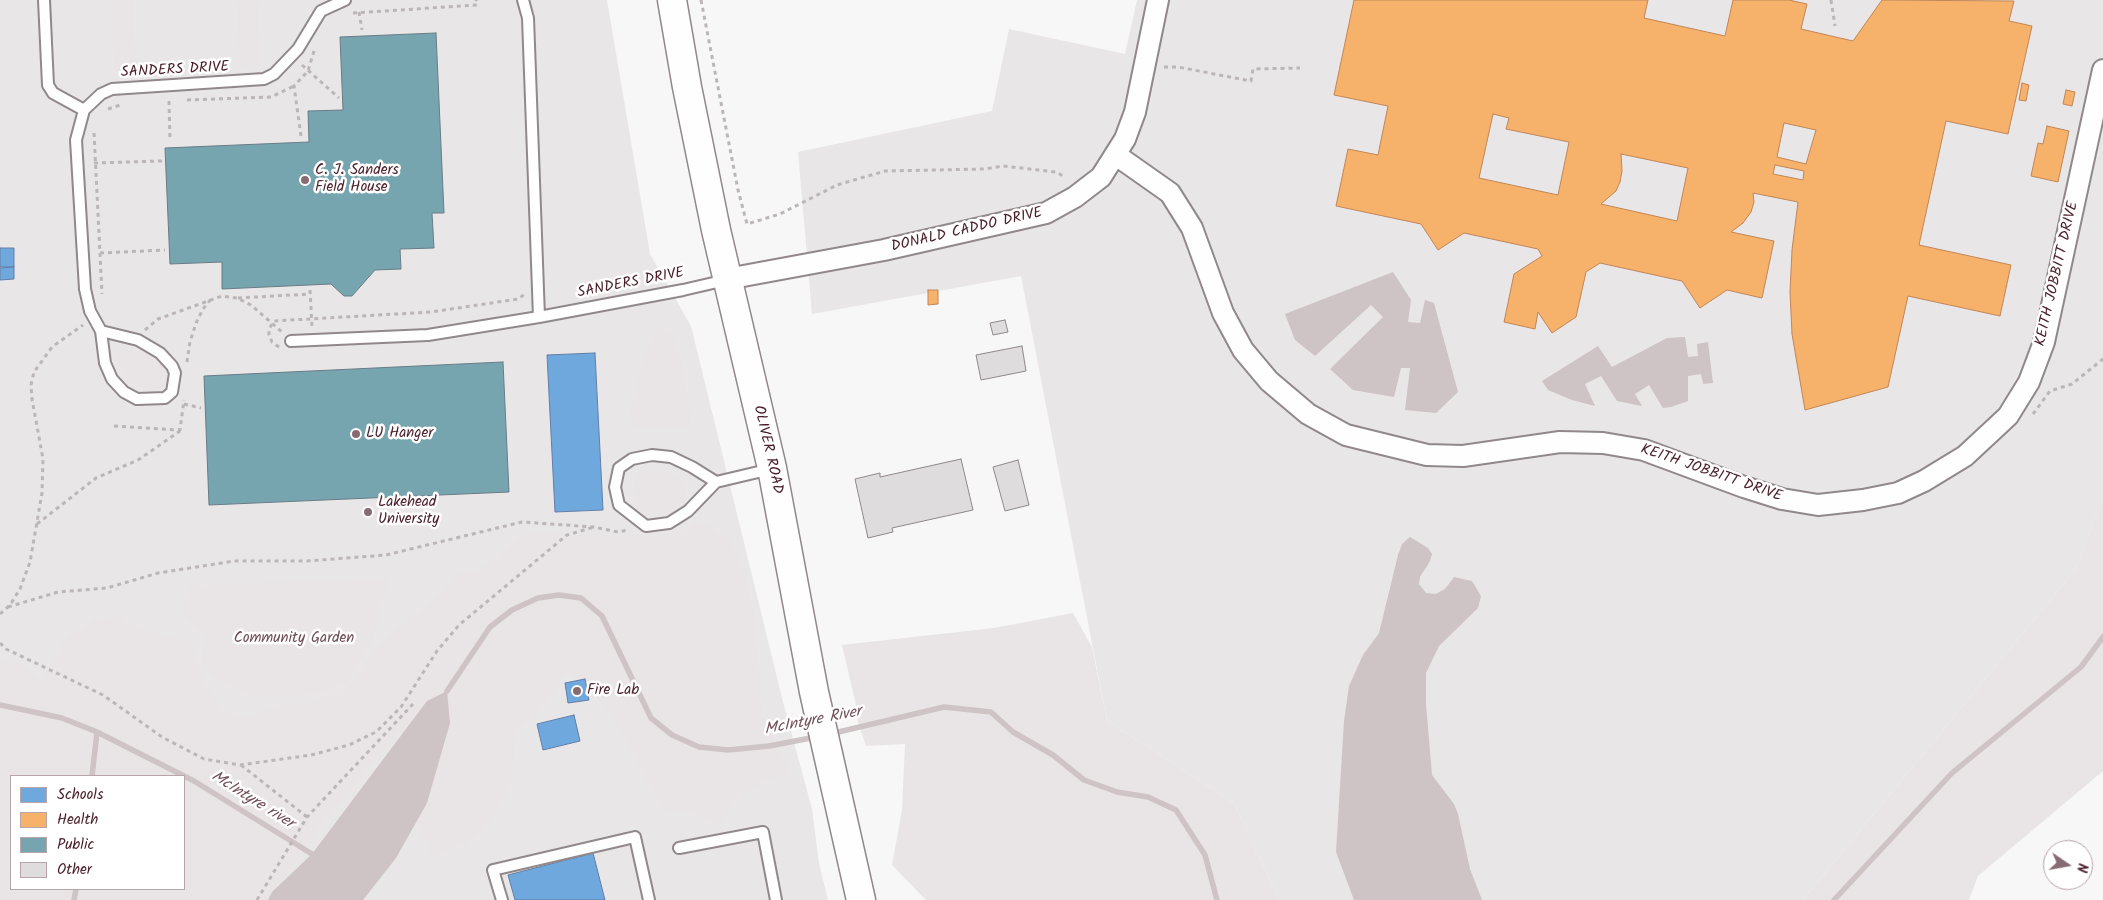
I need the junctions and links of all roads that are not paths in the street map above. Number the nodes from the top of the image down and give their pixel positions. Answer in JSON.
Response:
{"nodes":[{"id":1,"x":44,"y":0,"type":"edge"},
{"id":2,"x":345,"y":0,"type":"edge"},
{"id":3,"x":523,"y":0,"type":"edge"},
{"id":4,"x":672,"y":0,"type":"edge"},
{"id":5,"x":1158,"y":0,"type":"edge"},
{"id":6,"x":2103,"y":70,"type":"edge"},
{"id":7,"x":84,"y":110,"type":"junction"},
{"id":8,"x":1116,"y":155,"type":"junction"},
{"id":9,"x":728,"y":280,"type":"junction"},
{"id":10,"x":539,"y":316,"type":"junction"},
{"id":11,"x":101,"y":331,"type":"junction"},
{"id":12,"x":291,"y":341,"type":"road end"},
{"id":13,"x":772,"y":468,"type":"junction"},
{"id":14,"x":716,"y":482,"type":"junction"},
{"id":15,"x":679,"y":848,"type":"dead end"},
{"id":16,"x":502,"y":900,"type":"edge"},
{"id":17,"x":649,"y":900,"type":"edge"},
{"id":18,"x":776,"y":900,"type":"edge"},
{"id":19,"x":860,"y":900,"type":"edge"}],
"edges":[{"from":1,"to":7,"type":"lane"},
{"from":2,"to":7,"type":"lane","name":"SANDERS DRIVE"},
{"from":3,"to":10,"type":"lane"},
{"from":4,"to":9,"type":"main road","name":"OLIVER ROAD"},
{"from":5,"to":8,"type":"street","name":"DONALD CADDO DRIVE"},
{"from":6,"to":8,"type":"street","name":"KEITH JOBBITT DRIVE"},
{"from":7,"to":11,"type":"lane"},
{"from":8,"to":9,"type":"street","name":"DONALD CADDO DRIVE"},
{"from":9,"to":10,"type":"lane","name":"SANDERS DRIVE"},
{"from":9,"to":13,"type":"main road","name":"OLIVER ROAD"},
{"from":10,"to":12,"type":"lane","name":"SANDERS DRIVE"},
{"from":11,"to":11,"type":"lane"},
{"from":13,"to":14,"type":"lane"},
{"from":13,"to":19,"type":"main road","name":"OLIVER ROAD"},
{"from":14,"to":14,"type":"lane"},
{"from":15,"to":18,"type":"lane"},
{"from":16,"to":17,"type":"lane"}]}
